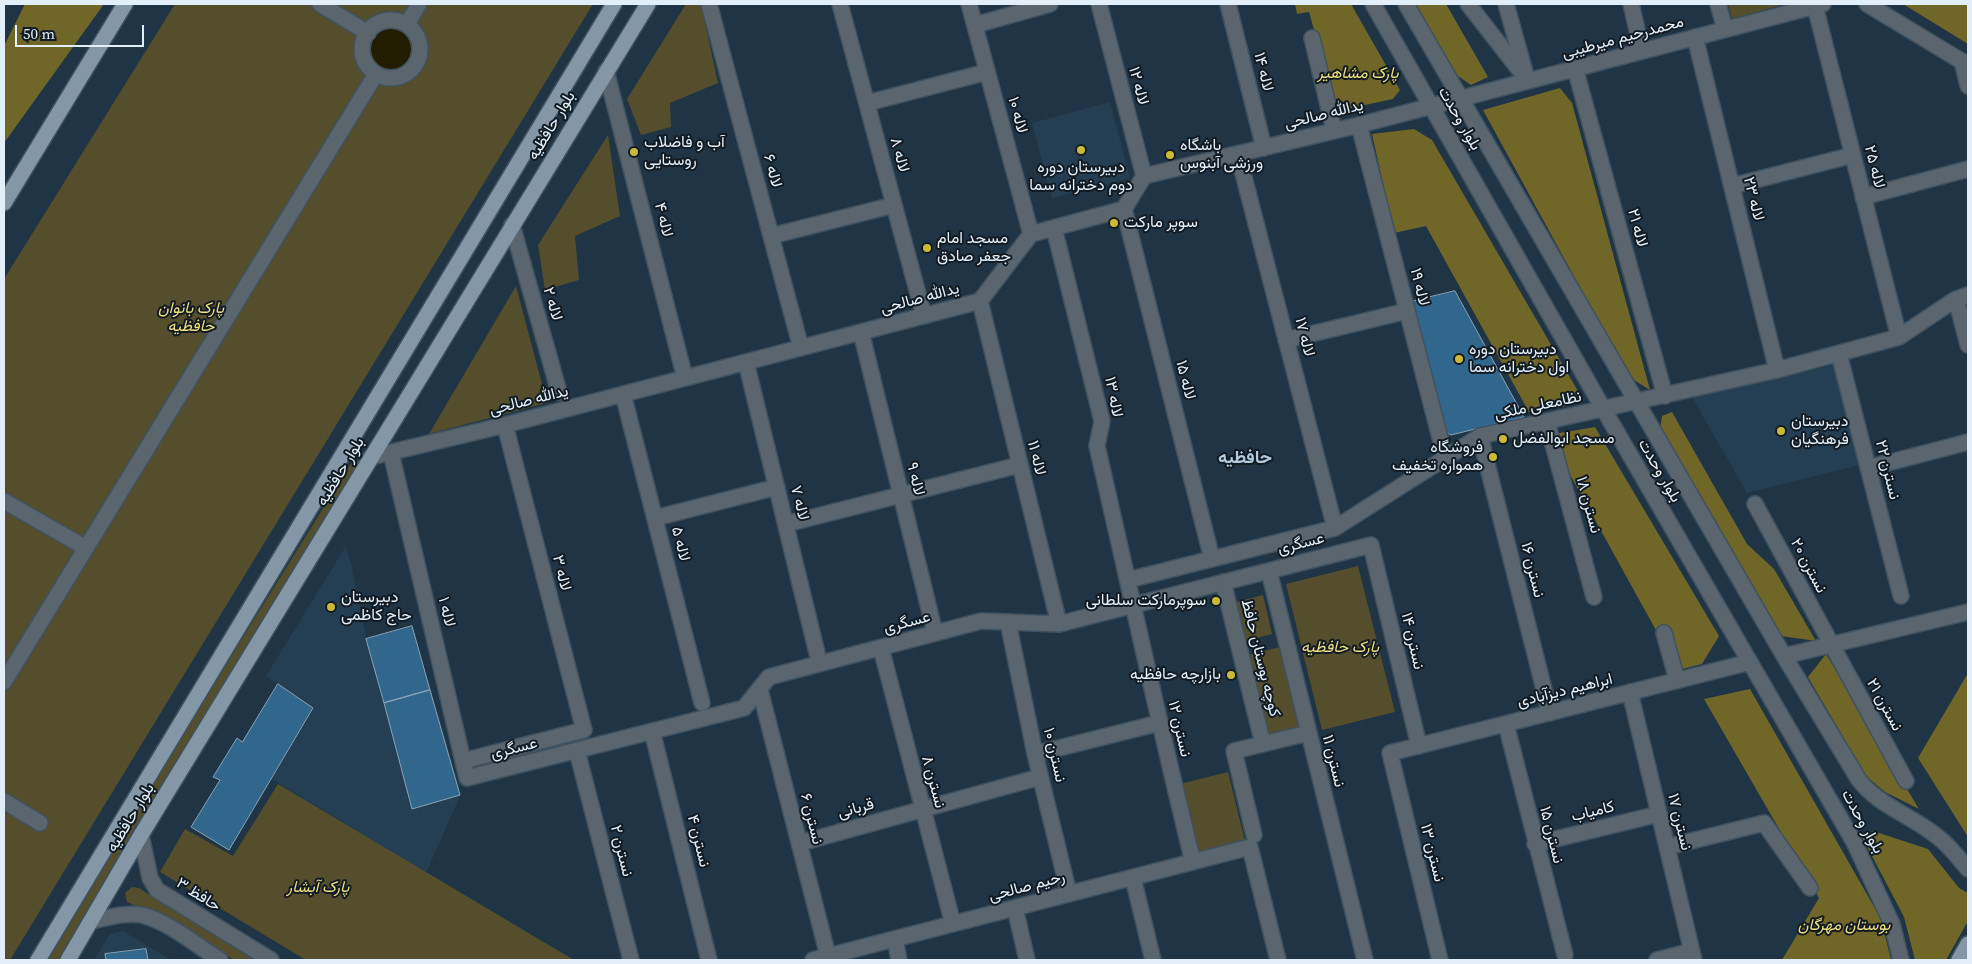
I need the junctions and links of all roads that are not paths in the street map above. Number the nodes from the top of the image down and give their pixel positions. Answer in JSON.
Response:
{"nodes":[{"id":1,"x":125,"y":4,"type":"edge"},
{"id":2,"x":320,"y":4,"type":"edge"},
{"id":3,"x":419,"y":4,"type":"edge"},
{"id":4,"x":614,"y":4,"type":"edge"},
{"id":5,"x":648,"y":4,"type":"edge"},
{"id":6,"x":709,"y":4,"type":"edge"},
{"id":7,"x":840,"y":4,"type":"edge"},
{"id":8,"x":969,"y":4,"type":"edge"},
{"id":9,"x":1050,"y":4,"type":"edge"},
{"id":10,"x":1099,"y":4,"type":"edge"},
{"id":11,"x":1228,"y":4,"type":"edge"},
{"id":12,"x":1373,"y":4,"type":"edge"},
{"id":13,"x":1406,"y":4,"type":"edge"},
{"id":14,"x":1468,"y":4,"type":"edge"},
{"id":15,"x":1506,"y":4,"type":"edge"},
{"id":16,"x":1631,"y":4,"type":"edge"},
{"id":17,"x":1718,"y":4,"type":"edge"},
{"id":18,"x":1867,"y":4,"type":"edge"},
{"id":19,"x":1819,"y":5,"type":"edge"},
{"id":20,"x":407,"y":24,"type":"junction"},
{"id":21,"x":974,"y":25,"type":"junction"},
{"id":22,"x":1725,"y":29,"type":"junction"},
{"id":23,"x":368,"y":33,"type":"junction"},
{"id":24,"x":1696,"y":37,"type":"junction"},
{"id":25,"x":1312,"y":38,"type":"dead end"},
{"id":26,"x":1642,"y":51,"type":"junction"},
{"id":27,"x":1965,"y":63,"type":"edge"},
{"id":28,"x":1576,"y":68,"type":"junction"},
{"id":29,"x":606,"y":71,"type":"junction"},
{"id":30,"x":987,"y":72,"type":"junction"},
{"id":31,"x":376,"y":74,"type":"junction"},
{"id":32,"x":1528,"y":81,"type":"junction"},
{"id":33,"x":1968,"y":86,"type":"edge"},
{"id":34,"x":1461,"y":98,"type":"junction"},
{"id":35,"x":867,"y":103,"type":"junction"},
{"id":36,"x":1432,"y":106,"type":"junction"},
{"id":37,"x":1359,"y":125,"type":"junction"},
{"id":38,"x":1334,"y":130,"type":"junction"},
{"id":39,"x":1264,"y":148,"type":"junction"},
{"id":40,"x":1238,"y":154,"type":"junction"},
{"id":41,"x":1853,"y":155,"type":"junction"},
{"id":42,"x":1968,"y":169,"type":"edge"},
{"id":43,"x":1144,"y":176,"type":"junction"},
{"id":44,"x":1732,"y":186,"type":"junction"},
{"id":45,"x":1863,"y":197,"type":"junction"},
{"id":46,"x":4,"y":203,"type":"edge"},
{"id":47,"x":894,"y":205,"type":"junction"},
{"id":48,"x":1124,"y":209,"type":"junction"},
{"id":49,"x":512,"y":225,"type":"junction"},
{"id":50,"x":1054,"y":228,"type":"junction"},
{"id":51,"x":1031,"y":234,"type":"junction"},
{"id":52,"x":770,"y":236,"type":"junction"},
{"id":53,"x":1962,"y":297,"type":"edge"},
{"id":54,"x":980,"y":301,"type":"junction"},
{"id":55,"x":1407,"y":311,"type":"junction"},
{"id":56,"x":924,"y":316,"type":"junction"},
{"id":57,"x":861,"y":332,"type":"junction"},
{"id":58,"x":1899,"y":337,"type":"junction"},
{"id":59,"x":1286,"y":340,"type":"junction"},
{"id":60,"x":1968,"y":345,"type":"edge"},
{"id":61,"x":800,"y":348,"type":"junction"},
{"id":62,"x":1838,"y":354,"type":"junction"},
{"id":63,"x":746,"y":362,"type":"junction"},
{"id":64,"x":1777,"y":370,"type":"junction"},
{"id":65,"x":685,"y":378,"type":"junction"},
{"id":66,"x":559,"y":392,"type":"dead end"},
{"id":67,"x":624,"y":394,"type":"junction"},
{"id":68,"x":1665,"y":396,"type":"junction"},
{"id":69,"x":1638,"y":402,"type":"junction"},
{"id":70,"x":1604,"y":410,"type":"junction"},
{"id":71,"x":1547,"y":422,"type":"junction"},
{"id":72,"x":505,"y":425,"type":"junction"},
{"id":73,"x":1480,"y":436,"type":"junction"},
{"id":74,"x":1968,"y":442,"type":"edge"},
{"id":75,"x":350,"y":445,"type":"junction"},
{"id":76,"x":391,"y":453,"type":"junction"},
{"id":77,"x":1445,"y":457,"type":"junction"},
{"id":78,"x":371,"y":458,"type":"junction"},
{"id":79,"x":1019,"y":465,"type":"junction"},
{"id":80,"x":1868,"y":468,"type":"junction"},
{"id":81,"x":777,"y":487,"type":"junction"},
{"id":82,"x":900,"y":494,"type":"junction"},
{"id":83,"x":4,"y":501,"type":"edge"},
{"id":84,"x":1755,"y":504,"type":"dead end"},
{"id":85,"x":655,"y":518,"type":"junction"},
{"id":86,"x":786,"y":524,"type":"junction"},
{"id":87,"x":1335,"y":528,"type":"junction"},
{"id":88,"x":1371,"y":544,"type":"joint"},
{"id":89,"x":86,"y":548,"type":"junction"},
{"id":90,"x":1242,"y":552,"type":"junction"},
{"id":91,"x":1212,"y":559,"type":"junction"},
{"id":92,"x":1269,"y":571,"type":"junction"},
{"id":93,"x":1248,"y":576,"type":"junction"},
{"id":94,"x":1128,"y":580,"type":"junction"},
{"id":95,"x":1223,"y":582,"type":"junction"},
{"id":96,"x":1594,"y":596,"type":"dead end"},
{"id":97,"x":1901,"y":596,"type":"dead end"},
{"id":98,"x":1134,"y":603,"type":"junction"},
{"id":99,"x":1968,"y":612,"type":"edge"},
{"id":100,"x":1008,"y":622,"type":"junction"},
{"id":101,"x":1059,"y":624,"type":"junction"},
{"id":102,"x":935,"y":633,"type":"junction"},
{"id":103,"x":1664,"y":633,"type":"dead end"},
{"id":104,"x":1831,"y":646,"type":"junction"},
{"id":105,"x":881,"y":648,"type":"junction"},
{"id":106,"x":818,"y":653,"type":"dead end"},
{"id":107,"x":1784,"y":656,"type":"junction"},
{"id":108,"x":1750,"y":662,"type":"junction"},
{"id":109,"x":1676,"y":680,"type":"junction"},
{"id":110,"x":4,"y":682,"type":"edge"},
{"id":111,"x":760,"y":690,"type":"junction"},
{"id":112,"x":1630,"y":692,"type":"junction"},
{"id":113,"x":702,"y":703,"type":"dead end"},
{"id":114,"x":1550,"y":713,"type":"junction"},
{"id":115,"x":1159,"y":722,"type":"junction"},
{"id":116,"x":1506,"y":724,"type":"junction"},
{"id":117,"x":652,"y":731,"type":"junction"},
{"id":118,"x":1308,"y":733,"type":"junction"},
{"id":119,"x":1263,"y":744,"type":"junction"},
{"id":120,"x":1419,"y":746,"type":"junction"},
{"id":121,"x":577,"y":751,"type":"junction"},
{"id":122,"x":1390,"y":753,"type":"joint"},
{"id":123,"x":1035,"y":754,"type":"junction"},
{"id":124,"x":463,"y":761,"type":"junction"},
{"id":125,"x":1040,"y":777,"type":"junction"},
{"id":126,"x":467,"y":778,"type":"joint"},
{"id":127,"x":1906,"y":781,"type":"dead end"},
{"id":128,"x":4,"y":801,"type":"edge"},
{"id":129,"x":922,"y":809,"type":"junction"},
{"id":130,"x":1659,"y":814,"type":"junction"},
{"id":131,"x":40,"y":823,"type":"dead end"},
{"id":132,"x":141,"y":835,"type":"junction"},
{"id":133,"x":1252,"y":841,"type":"junction"},
{"id":134,"x":800,"y":843,"type":"junction"},
{"id":135,"x":1535,"y":844,"type":"junction"},
{"id":136,"x":1667,"y":847,"type":"junction"},
{"id":137,"x":1193,"y":862,"type":"junction"},
{"id":138,"x":1968,"y":869,"type":"edge"},
{"id":139,"x":1133,"y":878,"type":"junction"},
{"id":140,"x":1810,"y":888,"type":"dead end"},
{"id":141,"x":1069,"y":894,"type":"junction"},
{"id":142,"x":1015,"y":908,"type":"junction"},
{"id":143,"x":91,"y":921,"type":"junction"},
{"id":144,"x":953,"y":924,"type":"junction"},
{"id":145,"x":895,"y":939,"type":"junction"},
{"id":146,"x":1968,"y":944,"type":"edge"},
{"id":147,"x":1565,"y":954,"type":"dead end"},
{"id":148,"x":828,"y":956,"type":"junction"},
{"id":149,"x":1693,"y":956,"type":"edge"},
{"id":150,"x":38,"y":960,"type":"edge"},
{"id":151,"x":68,"y":960,"type":"edge"},
{"id":152,"x":220,"y":960,"type":"edge"},
{"id":153,"x":271,"y":960,"type":"edge"},
{"id":154,"x":630,"y":960,"type":"edge"},
{"id":155,"x":709,"y":960,"type":"edge"},
{"id":156,"x":812,"y":960,"type":"edge"},
{"id":157,"x":899,"y":960,"type":"edge"},
{"id":158,"x":1027,"y":960,"type":"edge"},
{"id":159,"x":1153,"y":960,"type":"edge"},
{"id":160,"x":1278,"y":960,"type":"edge"},
{"id":161,"x":1365,"y":960,"type":"edge"},
{"id":162,"x":1440,"y":960,"type":"edge"},
{"id":163,"x":1657,"y":960,"type":"edge"},
{"id":164,"x":1901,"y":960,"type":"edge"},
{"id":165,"x":1959,"y":960,"type":"edge"}],
"edges":[{"from":1,"to":46,"type":"main road"},
{"from":2,"to":23,"type":"street"},
{"from":3,"to":20,"type":"street"},
{"from":4,"to":75,"type":"main road","name":"بلوار حافظیه"},
{"from":5,"to":29,"type":"main road","name":"بلوار حافظیه"},
{"from":6,"to":52,"type":"street","name":"لاله ۶"},
{"from":7,"to":35,"type":"street","name":"لاله ۸"},
{"from":8,"to":21,"type":"street","name":"لاله ۱۰"},
{"from":9,"to":21,"type":"street"},
{"from":10,"to":43,"type":"street","name":"لاله ۱۲"},
{"from":11,"to":39,"type":"street","name":"لاله ۱۴"},
{"from":12,"to":36,"type":"street","name":"بلوار وحدت"},
{"from":13,"to":34,"type":"street","name":"بلوار وحدت"},
{"from":14,"to":32,"type":"street"},
{"from":15,"to":32,"type":"street"},
{"from":16,"to":26,"type":"street"},
{"from":17,"to":22,"type":"street"},
{"from":18,"to":27,"type":"street"},
{"from":19,"to":22,"type":"street","name":"محمدرحیم میرطیبی"},
{"from":19,"to":41,"type":"street","name":"لاله ۲۵"},
{"from":20,"to":23,"type":"street"},
{"from":20,"to":31,"type":"street"},
{"from":21,"to":30,"type":"street","name":"لاله ۱۰"},
{"from":22,"to":24,"type":"street","name":"محمدرحیم میرطیبی"},
{"from":23,"to":31,"type":"street"},
{"from":24,"to":26,"type":"street","name":"محمدرحیم میرطیبی"},
{"from":24,"to":44,"type":"street","name":"لاله ۲۳"},
{"from":25,"to":38,"type":"street"},
{"from":26,"to":28,"type":"street","name":"محمدرحیم میرطیبی"},
{"from":27,"to":33,"type":"street"},
{"from":28,"to":32,"type":"street","name":"محمدرحیم میرطیبی"},
{"from":28,"to":68,"type":"street","name":"لاله ۲۱"},
{"from":29,"to":49,"type":"main road","name":"بلوار حافظیه"},
{"from":29,"to":65,"type":"street","name":"لاله ۴"},
{"from":30,"to":35,"type":"street"},
{"from":30,"to":51,"type":"street","name":"لاله ۱۰"},
{"from":31,"to":89,"type":"street"},
{"from":32,"to":34,"type":"street","name":"محمدرحیم میرطیبی"},
{"from":34,"to":36,"type":"street","name":"یدالله صالحی"},
{"from":34,"to":69,"type":"street","name":"بلوار وحدت"},
{"from":35,"to":47,"type":"street","name":"لاله ۸"},
{"from":36,"to":37,"type":"street","name":"یدالله صالحی"},
{"from":36,"to":70,"type":"street","name":"بلوار وحدت"},
{"from":37,"to":38,"type":"street","name":"یدالله صالحی"},
{"from":37,"to":55,"type":"street","name":"لاله ۱۹"},
{"from":38,"to":39,"type":"street","name":"یدالله صالحی"},
{"from":39,"to":40,"type":"street","name":"یدالله صالحی"},
{"from":40,"to":43,"type":"street","name":"یدالله صالحی"},
{"from":40,"to":59,"type":"street","name":"لاله ۱۷"},
{"from":41,"to":44,"type":"street"},
{"from":41,"to":45,"type":"street","name":"لاله ۲۵"},
{"from":42,"to":45,"type":"street"},
{"from":43,"to":48,"type":"street"},
{"from":44,"to":64,"type":"street","name":"لاله ۲۳"},
{"from":45,"to":58,"type":"street","name":"لاله ۲۵"},
{"from":47,"to":52,"type":"street"},
{"from":47,"to":56,"type":"street","name":"لاله ۸"},
{"from":48,"to":50,"type":"street"},
{"from":48,"to":91,"type":"street","name":"لاله ۱۵"},
{"from":49,"to":66,"type":"street","name":"لاله ۲"},
{"from":49,"to":78,"type":"main road","name":"بلوار حافظیه"},
{"from":50,"to":51,"type":"street"},
{"from":50,"to":94,"type":"street","name":"لاله ۱۳"},
{"from":51,"to":54,"type":"street","name":"یدالله صالحی"},
{"from":52,"to":61,"type":"street","name":"لاله ۶"},
{"from":53,"to":58,"type":"street","name":"نظامعلی ملکی"},
{"from":53,"to":60,"type":"street"},
{"from":54,"to":56,"type":"street","name":"یدالله صالحی"},
{"from":54,"to":79,"type":"street","name":"لاله ۱۱"},
{"from":55,"to":59,"type":"street"},
{"from":55,"to":77,"type":"street","name":"لاله ۱۹"},
{"from":56,"to":57,"type":"street","name":"یدالله صالحی"},
{"from":57,"to":61,"type":"street","name":"یدالله صالحی"},
{"from":57,"to":82,"type":"street","name":"لاله ۹"},
{"from":58,"to":62,"type":"street","name":"نظامعلی ملکی"},
{"from":59,"to":87,"type":"street","name":"لاله ۱۷"},
{"from":61,"to":63,"type":"street","name":"یدالله صالحی"},
{"from":62,"to":64,"type":"street","name":"نظامعلی ملکی"},
{"from":62,"to":80,"type":"street","name":"نسترن ۲۲"},
{"from":63,"to":65,"type":"street","name":"یدالله صالحی"},
{"from":63,"to":81,"type":"street","name":"لاله ۷"},
{"from":64,"to":68,"type":"street","name":"نظامعلی ملکی"},
{"from":65,"to":67,"type":"street","name":"یدالله صالحی"},
{"from":67,"to":72,"type":"street","name":"یدالله صالحی"},
{"from":67,"to":85,"type":"street","name":"لاله ۵"},
{"from":68,"to":69,"type":"street","name":"نظامعلی ملکی"},
{"from":69,"to":70,"type":"street","name":"نظامعلی ملکی"},
{"from":69,"to":107,"type":"street","name":"بلوار وحدت"},
{"from":70,"to":71,"type":"street","name":"نظامعلی ملکی"},
{"from":70,"to":108,"type":"street","name":"بلوار وحدت"},
{"from":71,"to":73,"type":"street","name":"نظامعلی ملکی"},
{"from":71,"to":96,"type":"street","name":"نسترن ۱۸"},
{"from":72,"to":76,"type":"street","name":"یدالله صالحی"},
{"from":72,"to":124,"type":"street","name":"لاله ۳"},
{"from":73,"to":77,"type":"street","name":"نظامعلی ملکی"},
{"from":73,"to":114,"type":"street","name":"نسترن ۱۶"},
{"from":74,"to":80,"type":"street"},
{"from":75,"to":78,"type":"main road"},
{"from":75,"to":150,"type":"main road","name":"بلوار حافظیه"},
{"from":76,"to":78,"type":"street","name":"یدالله صالحی"},
{"from":76,"to":124,"type":"street","name":"لاله ۱"},
{"from":77,"to":87,"type":"street","name":"نظامعلی ملکی"},
{"from":78,"to":132,"type":"main road","name":"بلوار حافظیه"},
{"from":79,"to":82,"type":"street"},
{"from":79,"to":101,"type":"street","name":"لاله ۱۱"},
{"from":80,"to":97,"type":"street","name":"نسترن ۲۲"},
{"from":81,"to":85,"type":"street"},
{"from":81,"to":86,"type":"street","name":"لاله ۷"},
{"from":82,"to":86,"type":"street"},
{"from":82,"to":102,"type":"street","name":"لاله ۹"},
{"from":83,"to":89,"type":"street"},
{"from":84,"to":104,"type":"street","name":"نسترن ۲۰"},
{"from":85,"to":113,"type":"street","name":"لاله ۵"},
{"from":86,"to":106,"type":"street","name":"لاله ۷"},
{"from":87,"to":90,"type":"street","name":"نظامعلی ملکی"},
{"from":88,"to":92,"type":"street","name":"عسگری"},
{"from":88,"to":120,"type":"street","name":"نسترن ۱۴"},
{"from":89,"to":110,"type":"street"},
{"from":90,"to":91,"type":"street","name":"نظامعلی ملکی"},
{"from":90,"to":93,"type":"street"},
{"from":91,"to":94,"type":"street","name":"نظامعلی ملکی"},
{"from":92,"to":93,"type":"street","name":"عسگری"},
{"from":92,"to":118,"type":"street","name":"نسترن ۱۱"},
{"from":93,"to":95,"type":"street","name":"عسگری"},
{"from":94,"to":98,"type":"street","name":"لاله ۱۳"},
{"from":95,"to":98,"type":"street","name":"عسگری"},
{"from":95,"to":119,"type":"street","name":"کوچه بوستان حافظ"},
{"from":98,"to":101,"type":"street","name":"عسگری"},
{"from":98,"to":115,"type":"street","name":"نسترن ۱۲"},
{"from":99,"to":104,"type":"street"},
{"from":100,"to":101,"type":"street","name":"عسگری"},
{"from":100,"to":102,"type":"street","name":"عسگری"},
{"from":100,"to":123,"type":"street","name":"نسترن ۱۰"},
{"from":102,"to":105,"type":"street","name":"عسگری"},
{"from":103,"to":109,"type":"street"},
{"from":104,"to":107,"type":"street"},
{"from":104,"to":127,"type":"street","name":"نسترن ۲۱"},
{"from":105,"to":111,"type":"street","name":"عسگری"},
{"from":105,"to":129,"type":"street","name":"نسترن ۸"},
{"from":107,"to":138,"type":"street","name":"بلوار وحدت"},
{"from":108,"to":109,"type":"street","name":"ابراهیم دیزآبادی"},
{"from":108,"to":164,"type":"street","name":"بلوار وحدت"},
{"from":109,"to":112,"type":"street","name":"ابراهیم دیزآبادی"},
{"from":111,"to":117,"type":"street","name":"عسگری"},
{"from":111,"to":134,"type":"street","name":"نسترن ۶"},
{"from":112,"to":114,"type":"street","name":"ابراهیم دیزآبادی"},
{"from":112,"to":130,"type":"street","name":"نسترن ۱۷"},
{"from":114,"to":116,"type":"street","name":"ابراهیم دیزآبادی"},
{"from":115,"to":123,"type":"street"},
{"from":115,"to":137,"type":"street","name":"نسترن ۱۲"},
{"from":116,"to":120,"type":"street","name":"ابراهیم دیزآبادی"},
{"from":116,"to":135,"type":"street","name":"نسترن ۱۵"},
{"from":117,"to":121,"type":"street","name":"عسگری"},
{"from":117,"to":155,"type":"street","name":"نسترن ۴"},
{"from":118,"to":119,"type":"street"},
{"from":118,"to":161,"type":"street","name":"نسترن ۱۱"},
{"from":119,"to":133,"type":"street"},
{"from":120,"to":122,"type":"street","name":"ابراهیم دیزآبادی"},
{"from":121,"to":126,"type":"street","name":"عسگری"},
{"from":121,"to":154,"type":"street","name":"نسترن ۲"},
{"from":122,"to":162,"type":"street","name":"نسترن ۱۳"},
{"from":123,"to":125,"type":"street","name":"نسترن ۱۰"},
{"from":124,"to":126,"type":"street","name":"لاله ۱"},
{"from":125,"to":129,"type":"street","name":"قربانی"},
{"from":125,"to":141,"type":"street","name":"نسترن ۱۰"},
{"from":128,"to":131,"type":"street"},
{"from":129,"to":134,"type":"street","name":"قربانی"},
{"from":129,"to":144,"type":"street","name":"نسترن ۸"},
{"from":130,"to":135,"type":"street","name":"کامیاب"},
{"from":130,"to":136,"type":"street","name":"نسترن ۱۷"},
{"from":132,"to":143,"type":"main road","name":"بلوار حافظیه"},
{"from":132,"to":153,"type":"street","name":"حافظ ۳"},
{"from":133,"to":137,"type":"street","name":"رحیم صالحی"},
{"from":133,"to":160,"type":"street"},
{"from":134,"to":148,"type":"street","name":"نسترن ۶"},
{"from":135,"to":147,"type":"street","name":"نسترن ۱۵"},
{"from":136,"to":140,"type":"street"},
{"from":136,"to":149,"type":"street","name":"نسترن ۱۷"},
{"from":137,"to":139,"type":"street","name":"رحیم صالحی"},
{"from":139,"to":141,"type":"street","name":"رحیم صالحی"},
{"from":139,"to":159,"type":"street"},
{"from":141,"to":142,"type":"street","name":"رحیم صالحی"},
{"from":142,"to":144,"type":"street","name":"رحیم صالحی"},
{"from":142,"to":158,"type":"street"},
{"from":143,"to":151,"type":"main road","name":"بلوار حافظیه"},
{"from":143,"to":152,"type":"street"},
{"from":144,"to":145,"type":"street","name":"رحیم صالحی"},
{"from":145,"to":148,"type":"street","name":"رحیم صالحی"},
{"from":145,"to":157,"type":"street"},
{"from":146,"to":165,"type":"main road"},
{"from":148,"to":156,"type":"street","name":"رحیم صالحی"},
{"from":149,"to":163,"type":"street"}]}
